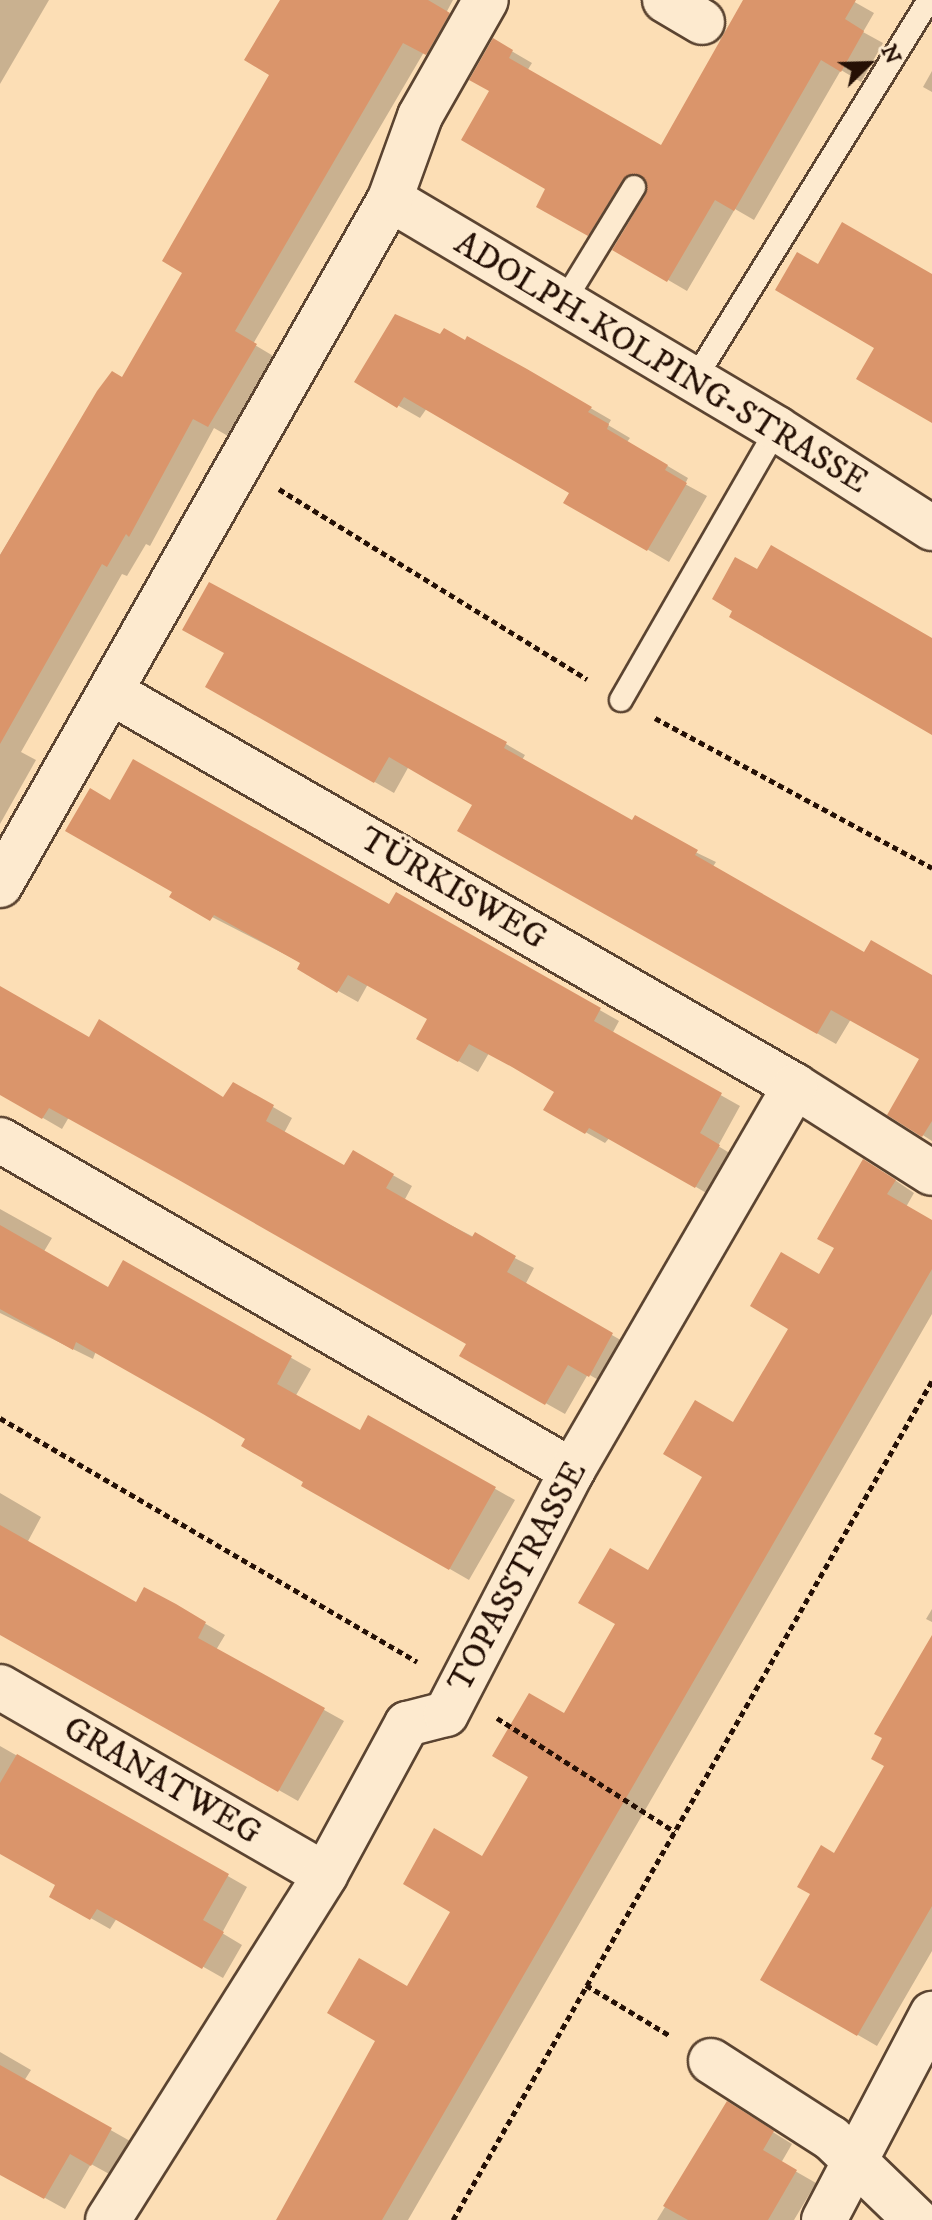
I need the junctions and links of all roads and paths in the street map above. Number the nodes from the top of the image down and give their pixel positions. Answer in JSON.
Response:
{"nodes":[{"id":1,"x":486,"y":0,"type":"edge"},
{"id":2,"x":665,"y":0,"type":"edge"},
{"id":3,"x":929,"y":0,"type":"edge"},
{"id":4,"x":702,"y":22,"type":"dead end"},
{"id":5,"x":634,"y":187,"type":"dead end"},
{"id":6,"x":390,"y":199,"type":"junction"},
{"id":7,"x":563,"y":303,"type":"junction"},
{"id":8,"x":693,"y":382,"type":"junction"},
{"id":9,"x":777,"y":429,"type":"junction"},
{"id":10,"x":237,"y":463,"type":"junction"},
{"id":11,"x":932,"y":528,"type":"edge"},
{"id":12,"x":111,"y":692,"type":"junction"},
{"id":13,"x":621,"y":700,"type":"junction"},
{"id":14,"x":932,"y":868,"type":"edge"},
{"id":15,"x":0,"y":885,"type":"edge"},
{"id":16,"x":795,"y":1086,"type":"junction"},
{"id":17,"x":0,"y":1140,"type":"edge"},
{"id":18,"x":932,"y":1173,"type":"edge"},
{"id":19,"x":932,"y":1381,"type":"edge"},
{"id":20,"x":0,"y":1418,"type":"edge"},
{"id":21,"x":572,"y":1471,"type":"junction"},
{"id":22,"x":0,"y":1687,"type":"edge"},
{"id":23,"x":456,"y":1692,"type":"junction"},
{"id":24,"x":675,"y":1832,"type":"junction"},
{"id":25,"x":325,"y":1875,"type":"junction"},
{"id":26,"x":586,"y":1985,"type":"junction"},
{"id":27,"x":932,"y":2014,"type":"edge"},
{"id":28,"x":711,"y":2061,"type":"joint"},
{"id":29,"x":857,"y":2162,"type":"junction"},
{"id":30,"x":108,"y":2220,"type":"edge"},
{"id":31,"x":453,"y":2220,"type":"edge"},
{"id":32,"x":824,"y":2220,"type":"edge"},
{"id":33,"x":916,"y":2220,"type":"edge"}],
"edges":[{"from":1,"to":6,"type":"street"},
{"from":2,"to":4,"type":"street"},
{"from":3,"to":8,"type":"lane"},
{"from":5,"to":7,"type":"lane"},
{"from":6,"to":7,"type":"street","name":"ADOLPH-KOLPING-STRASSE"},
{"from":6,"to":10,"type":"street"},
{"from":7,"to":8,"type":"street","name":"ADOLPH-KOLPING-STRASSE"},
{"from":8,"to":9,"type":"street","name":"ADOLPH-KOLPING-STRASSE"},
{"from":9,"to":11,"type":"street","name":"ADOLPH-KOLPING-STRASSE"},
{"from":9,"to":13,"type":"lane"},
{"from":10,"to":12,"type":"street"},
{"from":10,"to":13,"type":"path"},
{"from":12,"to":15,"type":"street"},
{"from":12,"to":16,"type":"street","name":"TÜRKISWEG"},
{"from":13,"to":14,"type":"path"},
{"from":16,"to":18,"type":"street"},
{"from":16,"to":21,"type":"street","name":"TOPASSTRASSE"},
{"from":17,"to":21,"type":"street"},
{"from":19,"to":24,"type":"path"},
{"from":20,"to":23,"type":"path"},
{"from":21,"to":23,"type":"street","name":"TOPASSTRASSE"},
{"from":22,"to":25,"type":"street","name":"GRANATWEG"},
{"from":23,"to":24,"type":"path"},
{"from":23,"to":25,"type":"street","name":"TOPASSTRASSE"},
{"from":24,"to":26,"type":"path"},
{"from":25,"to":30,"type":"street","name":"TOPASSTRASSE"},
{"from":26,"to":28,"type":"path"},
{"from":26,"to":31,"type":"path"},
{"from":27,"to":29,"type":"street"},
{"from":28,"to":29,"type":"street"},
{"from":29,"to":32,"type":"street"},
{"from":29,"to":33,"type":"street"}]}
